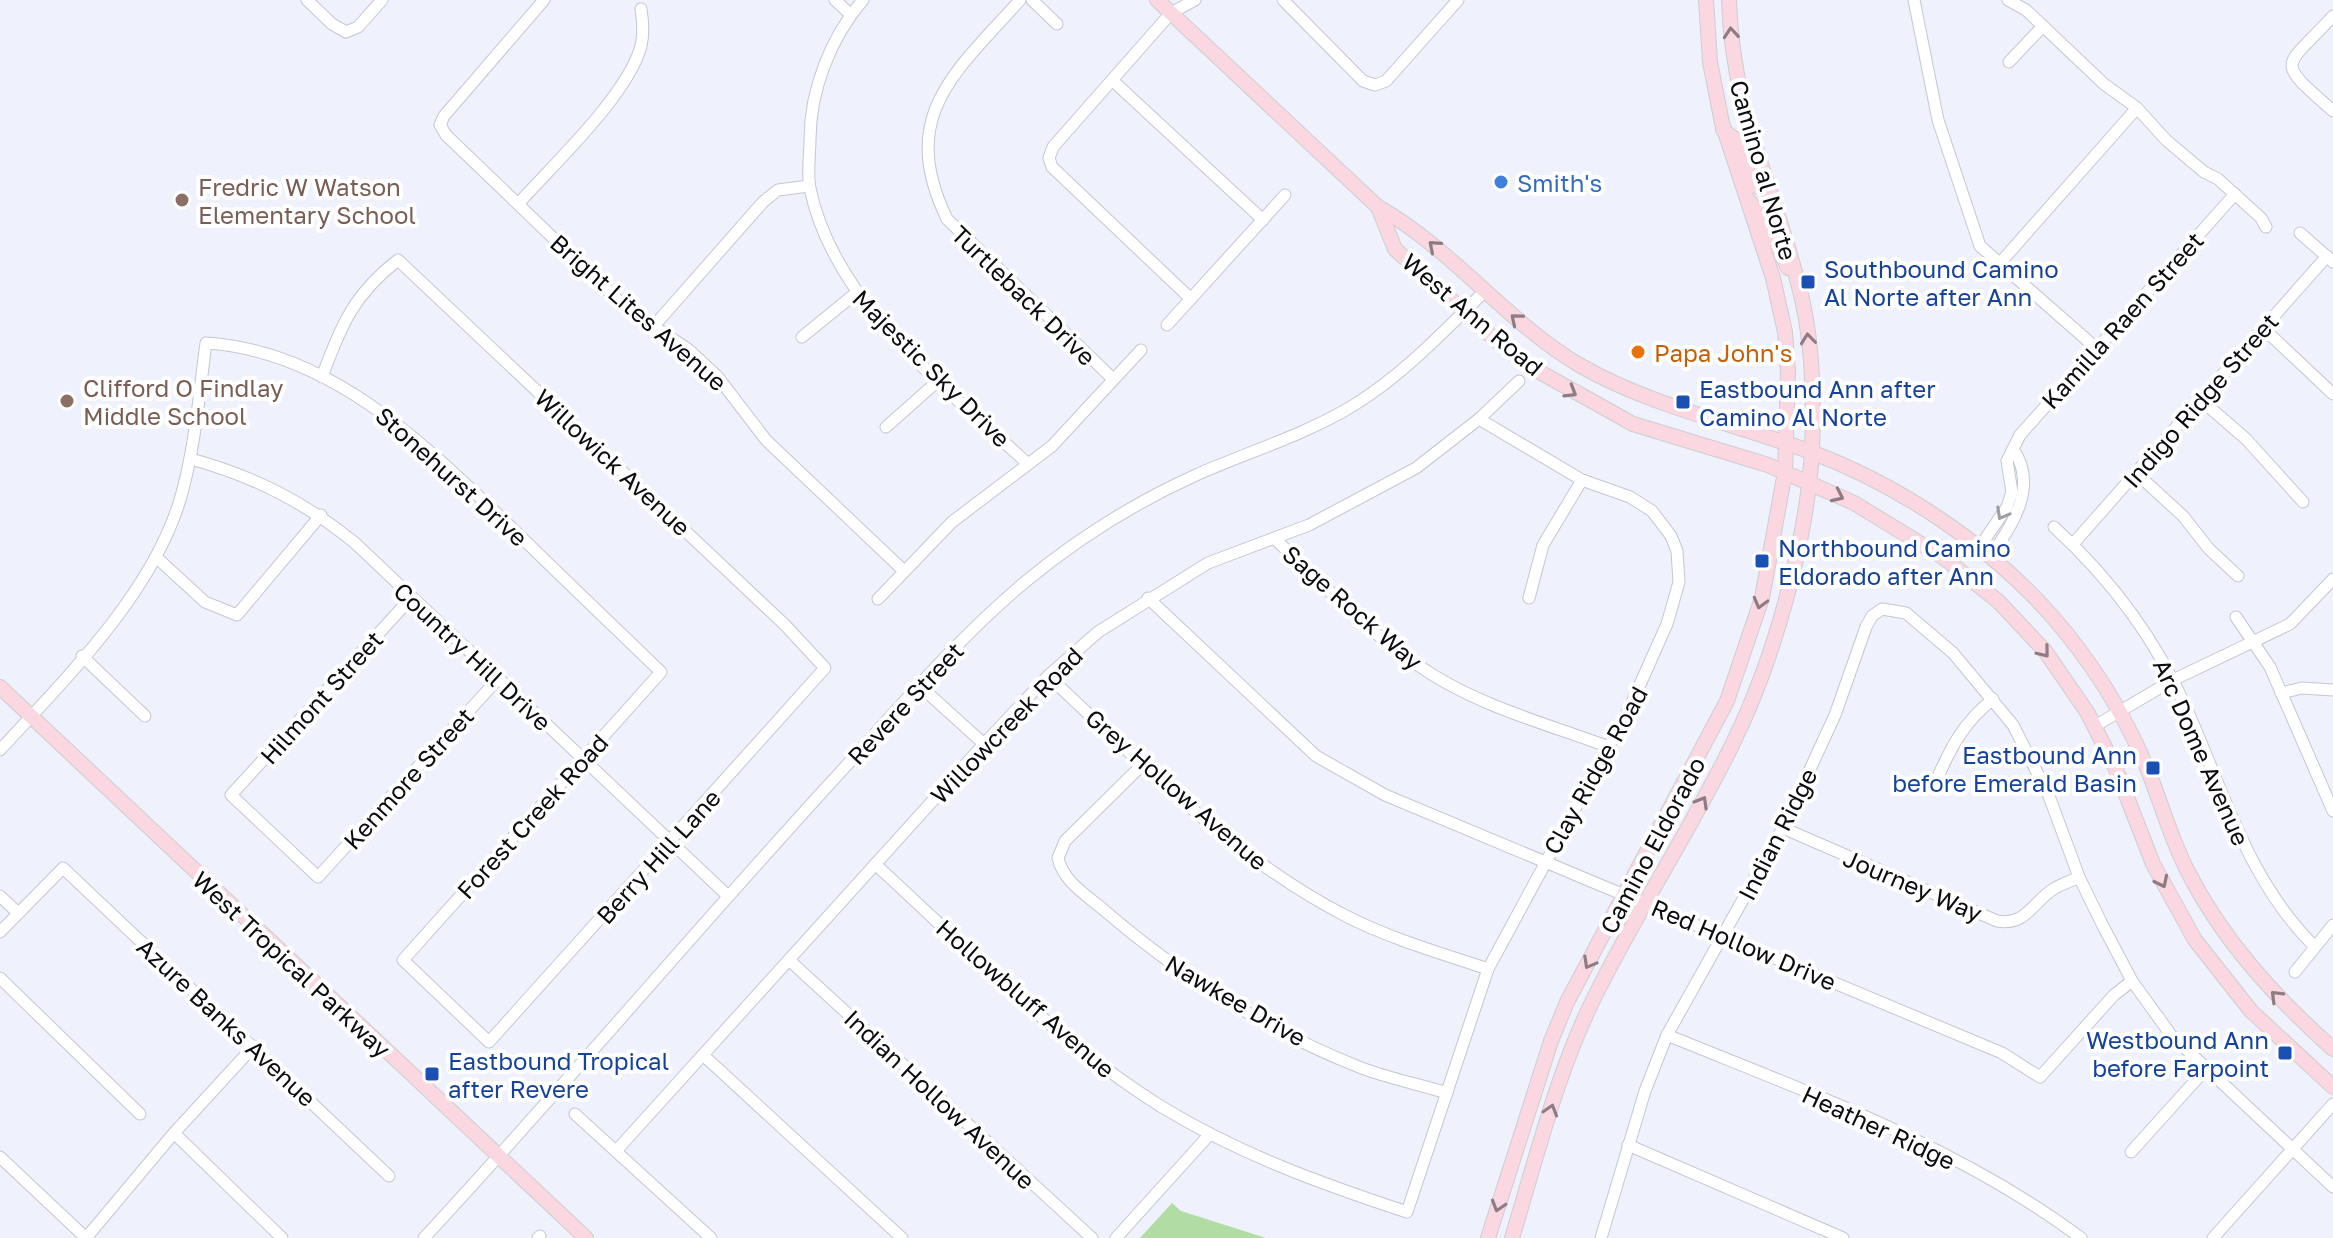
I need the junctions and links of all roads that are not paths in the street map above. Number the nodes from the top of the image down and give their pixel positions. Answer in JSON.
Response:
{"nodes":[{"id":1,"x":307,"y":0,"type":"edge"},
{"id":2,"x":382,"y":0,"type":"edge"},
{"id":3,"x":544,"y":0,"type":"edge"},
{"id":4,"x":835,"y":0,"type":"edge"},
{"id":5,"x":863,"y":0,"type":"edge"},
{"id":6,"x":1020,"y":0,"type":"edge"},
{"id":7,"x":1032,"y":0,"type":"edge"},
{"id":8,"x":1157,"y":0,"type":"edge"},
{"id":9,"x":1195,"y":0,"type":"edge"},
{"id":10,"x":1283,"y":0,"type":"edge"},
{"id":11,"x":1458,"y":0,"type":"edge"},
{"id":12,"x":1706,"y":0,"type":"edge"},
{"id":13,"x":1729,"y":0,"type":"edge"},
{"id":14,"x":1914,"y":0,"type":"edge"},
{"id":15,"x":2008,"y":0,"type":"edge"},
{"id":16,"x":1175,"y":7,"type":"edge"},
{"id":17,"x":641,"y":9,"type":"dead end"},
{"id":18,"x":850,"y":14,"type":"junction"},
{"id":19,"x":2333,"y":16,"type":"edge"},
{"id":20,"x":1057,"y":24,"type":"dead end"},
{"id":21,"x":2043,"y":26,"type":"junction"},
{"id":22,"x":2009,"y":62,"type":"dead end"},
{"id":23,"x":1112,"y":80,"type":"junction"},
{"id":24,"x":2137,"y":108,"type":"junction"},
{"id":25,"x":2333,"y":111,"type":"edge"},
{"id":26,"x":1723,"y":130,"type":"junction"},
{"id":27,"x":809,"y":186,"type":"junction"},
{"id":28,"x":1767,"y":190,"type":"junction"},
{"id":29,"x":2235,"y":194,"type":"junction"},
{"id":30,"x":1285,"y":195,"type":"dead end"},
{"id":31,"x":1746,"y":200,"type":"junction"},
{"id":32,"x":518,"y":204,"type":"junction"},
{"id":33,"x":1378,"y":207,"type":"junction"},
{"id":34,"x":1263,"y":220,"type":"junction"},
{"id":35,"x":2266,"y":227,"type":"dead end"},
{"id":36,"x":2300,"y":233,"type":"dead end"},
{"id":37,"x":2330,"y":259,"type":"edge"},
{"id":38,"x":2000,"y":263,"type":"junction"},
{"id":39,"x":1797,"y":282,"type":"junction"},
{"id":40,"x":1485,"y":291,"type":"junction"},
{"id":41,"x":856,"y":293,"type":"junction"},
{"id":42,"x":1191,"y":299,"type":"junction"},
{"id":43,"x":1464,"y":312,"type":"junction"},
{"id":44,"x":1167,"y":325,"type":"dead end"},
{"id":45,"x":653,"y":327,"type":"junction"},
{"id":46,"x":2264,"y":329,"type":"junction"},
{"id":47,"x":802,"y":337,"type":"dead end"},
{"id":48,"x":2096,"y":348,"type":"junction"},
{"id":49,"x":1141,"y":350,"type":"dead end"},
{"id":50,"x":322,"y":377,"type":"junction"},
{"id":51,"x":1113,"y":379,"type":"junction"},
{"id":52,"x":939,"y":380,"type":"junction"},
{"id":53,"x":1519,"y":381,"type":"dead end"},
{"id":54,"x":2333,"y":394,"type":"edge"},
{"id":55,"x":2201,"y":400,"type":"junction"},
{"id":56,"x":1479,"y":419,"type":"junction"},
{"id":57,"x":886,"y":427,"type":"dead end"},
{"id":58,"x":1788,"y":444,"type":"junction"},
{"id":59,"x":1812,"y":452,"type":"junction"},
{"id":60,"x":191,"y":459,"type":"junction"},
{"id":61,"x":1028,"y":464,"type":"junction"},
{"id":62,"x":1785,"y":472,"type":"junction"},
{"id":63,"x":2136,"y":473,"type":"junction"},
{"id":64,"x":1582,"y":480,"type":"junction"},
{"id":65,"x":1808,"y":482,"type":"junction"},
{"id":66,"x":2303,"y":502,"type":"dead end"},
{"id":67,"x":321,"y":515,"type":"junction"},
{"id":68,"x":2054,"y":527,"type":"dead end"},
{"id":69,"x":1275,"y":539,"type":"junction"},
{"id":70,"x":2073,"y":544,"type":"junction"},
{"id":71,"x":1985,"y":553,"type":"junction"},
{"id":72,"x":156,"y":557,"type":"junction"},
{"id":73,"x":903,"y":570,"type":"junction"},
{"id":74,"x":2238,"y":576,"type":"dead end"},
{"id":75,"x":2333,"y":579,"type":"edge"},
{"id":76,"x":411,"y":598,"type":"junction"},
{"id":77,"x":1148,"y":598,"type":"junction"},
{"id":78,"x":1529,"y":598,"type":"dead end"},
{"id":79,"x":878,"y":599,"type":"dead end"},
{"id":80,"x":2236,"y":617,"type":"dead end"},
{"id":81,"x":2255,"y":641,"type":"junction"},
{"id":82,"x":82,"y":656,"type":"junction"},
{"id":83,"x":825,"y":668,"type":"joint"},
{"id":84,"x":661,"y":672,"type":"joint"},
{"id":85,"x":1048,"y":676,"type":"junction"},
{"id":86,"x":497,"y":680,"type":"junction"},
{"id":87,"x":2173,"y":680,"type":"junction"},
{"id":88,"x":920,"y":686,"type":"junction"},
{"id":89,"x":0,"y":687,"type":"edge"},
{"id":90,"x":2333,"y":690,"type":"edge"},
{"id":91,"x":2281,"y":693,"type":"junction"},
{"id":92,"x":1993,"y":699,"type":"junction"},
{"id":93,"x":2120,"y":711,"type":"junction"},
{"id":94,"x":31,"y":716,"type":"junction"},
{"id":95,"x":145,"y":716,"type":"dead end"},
{"id":96,"x":2095,"y":726,"type":"junction"},
{"id":97,"x":984,"y":744,"type":"junction"},
{"id":98,"x":1609,"y":747,"type":"junction"},
{"id":99,"x":0,"y":750,"type":"edge"},
{"id":100,"x":584,"y":759,"type":"junction"},
{"id":101,"x":1143,"y":764,"type":"junction"},
{"id":102,"x":1936,"y":781,"type":"dead end"},
{"id":103,"x":2333,"y":811,"type":"edge"},
{"id":104,"x":1783,"y":828,"type":"junction"},
{"id":105,"x":671,"y":841,"type":"junction"},
{"id":106,"x":1545,"y":861,"type":"junction"},
{"id":107,"x":875,"y":864,"type":"junction"},
{"id":108,"x":318,"y":877,"type":"joint"},
{"id":109,"x":2079,"y":877,"type":"junction"},
{"id":110,"x":1627,"y":894,"type":"junction"},
{"id":111,"x":0,"y":896,"type":"edge"},
{"id":112,"x":728,"y":896,"type":"junction"},
{"id":113,"x":1647,"y":902,"type":"junction"},
{"id":114,"x":17,"y":912,"type":"junction"},
{"id":115,"x":2333,"y":925,"type":"edge"},
{"id":116,"x":0,"y":932,"type":"edge"},
{"id":117,"x":1725,"y":937,"type":"junction"},
{"id":118,"x":2314,"y":946,"type":"junction"},
{"id":119,"x":789,"y":960,"type":"junction"},
{"id":120,"x":1488,"y":969,"type":"junction"},
{"id":121,"x":2295,"y":972,"type":"dead end"},
{"id":122,"x":0,"y":978,"type":"edge"},
{"id":123,"x":2132,"y":981,"type":"junction"},
{"id":124,"x":1667,"y":1035,"type":"junction"},
{"id":125,"x":489,"y":1042,"type":"joint"},
{"id":126,"x":254,"y":1046,"type":"junction"},
{"id":127,"x":2333,"y":1049,"type":"edge"},
{"id":128,"x":703,"y":1055,"type":"junction"},
{"id":129,"x":2205,"y":1070,"type":"junction"},
{"id":130,"x":2333,"y":1087,"type":"edge"},
{"id":131,"x":1447,"y":1093,"type":"junction"},
{"id":132,"x":2333,"y":1104,"type":"edge"},
{"id":133,"x":140,"y":1114,"type":"dead end"},
{"id":134,"x":575,"y":1114,"type":"dead end"},
{"id":135,"x":174,"y":1133,"type":"junction"},
{"id":136,"x":1210,"y":1134,"type":"junction"},
{"id":137,"x":1628,"y":1145,"type":"junction"},
{"id":138,"x":2292,"y":1150,"type":"junction"},
{"id":139,"x":616,"y":1151,"type":"junction"},
{"id":140,"x":2131,"y":1152,"type":"dead end"},
{"id":141,"x":0,"y":1157,"type":"edge"},
{"id":142,"x":498,"y":1158,"type":"junction"},
{"id":143,"x":389,"y":1176,"type":"dead end"},
{"id":144,"x":2333,"y":1187,"type":"edge"},
{"id":145,"x":1407,"y":1212,"type":"joint"},
{"id":146,"x":86,"y":1238,"type":"edge"},
{"id":147,"x":282,"y":1238,"type":"edge"},
{"id":148,"x":424,"y":1238,"type":"edge"},
{"id":149,"x":586,"y":1238,"type":"edge"},
{"id":150,"x":711,"y":1238,"type":"edge"},
{"id":151,"x":902,"y":1238,"type":"edge"},
{"id":152,"x":1092,"y":1238,"type":"edge"},
{"id":153,"x":1116,"y":1238,"type":"edge"},
{"id":154,"x":1488,"y":1238,"type":"edge"},
{"id":155,"x":1512,"y":1238,"type":"edge"},
{"id":156,"x":1601,"y":1238,"type":"edge"},
{"id":157,"x":1843,"y":1238,"type":"edge"},
{"id":158,"x":2081,"y":1238,"type":"edge"},
{"id":159,"x":2213,"y":1238,"type":"edge"}],
"edges":[{"from":1,"to":2,"type":"street"},
{"from":3,"to":32,"type":"street","name":"Bright Lites Avenue"},
{"from":4,"to":18,"type":"street"},
{"from":5,"to":18,"type":"street","name":"Majestic Sky Drive"},
{"from":6,"to":51,"type":"street","name":"Turtleback Drive"},
{"from":7,"to":20,"type":"street"},
{"from":8,"to":16,"type":"main road","name":"West Ann Road"},
{"from":9,"to":16,"type":"street"},
{"from":10,"to":11,"type":"street"},
{"from":12,"to":26,"type":"main road","name":"Camino al Norte"},
{"from":28,"to":13,"type":"main road","name":"Camino al Norte","one_way":true},
{"from":14,"to":38,"type":"street"},
{"from":15,"to":21,"type":"street"},
{"from":16,"to":23,"type":"street"},
{"from":16,"to":33,"type":"main road","name":"West Ann Road"},
{"from":17,"to":32,"type":"street"},
{"from":18,"to":27,"type":"street","name":"Majestic Sky Drive"},
{"from":19,"to":25,"type":"street"},
{"from":21,"to":22,"type":"street"},
{"from":21,"to":24,"type":"street"},
{"from":23,"to":34,"type":"street"},
{"from":23,"to":42,"type":"street"},
{"from":24,"to":29,"type":"street"},
{"from":24,"to":38,"type":"street"},
{"from":26,"to":28,"type":"main road"},
{"from":26,"to":31,"type":"main road","name":"Camino al Norte"},
{"from":27,"to":41,"type":"street","name":"Majestic Sky Drive"},
{"from":27,"to":45,"type":"street"},
{"from":28,"to":39,"type":"main road","name":"Camino al Norte"},
{"from":29,"to":35,"type":"street"},
{"from":29,"to":48,"type":"street","name":"Kamilla Raen Street"},
{"from":30,"to":34,"type":"street"},
{"from":31,"to":39,"type":"main road"},
{"from":31,"to":58,"type":"main road","name":"Camino al Norte"},
{"from":32,"to":45,"type":"street","name":"Bright Lites Avenue"},
{"from":40,"to":33,"type":"main road","name":"West Ann Road","one_way":true},
{"from":33,"to":43,"type":"main road","name":"West Ann Road"},
{"from":34,"to":42,"type":"street"},
{"from":36,"to":37,"type":"street"},
{"from":37,"to":46,"type":"street","name":"Indigo Ridge Street"},
{"from":38,"to":48,"type":"street"},
{"from":59,"to":39,"type":"main road","name":"Camino al Norte","one_way":true},
{"from":40,"to":43,"type":"street","name":"Revere Street"},
{"from":58,"to":40,"type":"main road","name":"West Ann Road","one_way":true},
{"from":41,"to":47,"type":"street"},
{"from":41,"to":52,"type":"street","name":"Majestic Sky Drive"},
{"from":42,"to":44,"type":"street"},
{"from":43,"to":62,"type":"main road","name":"West Ann Road","one_way":true},
{"from":43,"to":88,"type":"street","name":"Revere Street"},
{"from":45,"to":73,"type":"street","name":"Bright Lites Avenue"},
{"from":46,"to":54,"type":"street"},
{"from":46,"to":55,"type":"street","name":"Indigo Ridge Street"},
{"from":48,"to":71,"type":"street","name":"Kamilla Raen Street"},
{"from":49,"to":51,"type":"street"},
{"from":50,"to":60,"type":"street","name":"Stonehurst Drive"},
{"from":50,"to":83,"type":"street","name":"Willowick Avenue"},
{"from":50,"to":84,"type":"street","name":"Stonehurst Drive"},
{"from":51,"to":61,"type":"street"},
{"from":52,"to":57,"type":"street"},
{"from":52,"to":61,"type":"street","name":"Majestic Sky Drive"},
{"from":53,"to":56,"type":"street","name":"Willowcreek Road"},
{"from":55,"to":63,"type":"street","name":"Indigo Ridge Street"},
{"from":55,"to":66,"type":"street"},
{"from":56,"to":64,"type":"street","name":"Clay Ridge Road"},
{"from":56,"to":69,"type":"street","name":"Willowcreek Road"},
{"from":58,"to":59,"type":"main road","name":"West Ann Road"},
{"from":58,"to":62,"type":"main road","name":"Camino Eldorado"},
{"from":59,"to":65,"type":"main road","name":"Camino al Norte"},
{"from":59,"to":71,"type":"main road","name":"West Ann Road"},
{"from":60,"to":67,"type":"street","name":"Country Hill Drive"},
{"from":60,"to":72,"type":"street"},
{"from":61,"to":73,"type":"street"},
{"from":62,"to":65,"type":"main road","name":"West Ann Road"},
{"from":62,"to":110,"type":"main road","name":"Camino Eldorado","one_way":true},
{"from":63,"to":70,"type":"street","name":"Indigo Ridge Street"},
{"from":63,"to":74,"type":"street"},
{"from":64,"to":78,"type":"street"},
{"from":64,"to":98,"type":"street","name":"Clay Ridge Road"},
{"from":65,"to":96,"type":"main road","name":"West Ann Road","one_way":true},
{"from":113,"to":65,"type":"main road","name":"Camino Eldorado","one_way":true},
{"from":67,"to":72,"type":"street"},
{"from":67,"to":76,"type":"street","name":"Country Hill Drive"},
{"from":68,"to":70,"type":"street","name":"Arc Dome Avenue"},
{"from":69,"to":77,"type":"street","name":"Willowcreek Road"},
{"from":69,"to":98,"type":"street","name":"Sage Rock Way"},
{"from":70,"to":87,"type":"street","name":"Arc Dome Avenue"},
{"from":71,"to":93,"type":"main road","name":"West Ann Road"},
{"from":72,"to":82,"type":"street"},
{"from":73,"to":79,"type":"street"},
{"from":75,"to":81,"type":"street"},
{"from":76,"to":86,"type":"street","name":"Country Hill Drive"},
{"from":76,"to":108,"type":"street","name":"Hilmont Street"},
{"from":77,"to":85,"type":"street","name":"Willowcreek Road"},
{"from":77,"to":106,"type":"street","name":"Red Hollow Drive"},
{"from":80,"to":81,"type":"street"},
{"from":81,"to":87,"type":"street"},
{"from":81,"to":91,"type":"street"},
{"from":82,"to":94,"type":"street"},
{"from":82,"to":95,"type":"street"},
{"from":83,"to":105,"type":"street","name":"Berry Hill Lane"},
{"from":84,"to":100,"type":"street","name":"Forest Creek Road"},
{"from":85,"to":97,"type":"street","name":"Willowcreek Road"},
{"from":85,"to":101,"type":"street","name":"Grey Hollow Avenue"},
{"from":86,"to":100,"type":"street","name":"Country Hill Drive"},
{"from":86,"to":108,"type":"street","name":"Kenmore Street"},
{"from":87,"to":93,"type":"street"},
{"from":87,"to":118,"type":"street","name":"Arc Dome Avenue"},
{"from":88,"to":97,"type":"street"},
{"from":88,"to":112,"type":"street","name":"Revere Street"},
{"from":89,"to":94,"type":"main road","name":"West Tropical Parkway"},
{"from":90,"to":91,"type":"street"},
{"from":91,"to":103,"type":"street"},
{"from":92,"to":102,"type":"street"},
{"from":92,"to":104,"type":"street","name":"Indian Ridge"},
{"from":92,"to":109,"type":"street"},
{"from":93,"to":96,"type":"street"},
{"from":127,"to":93,"type":"main road","name":"West Ann Road","one_way":true},
{"from":94,"to":99,"type":"street"},
{"from":94,"to":142,"type":"main road","name":"West Tropical Parkway"},
{"from":96,"to":130,"type":"main road","name":"West Ann Road","one_way":true},
{"from":97,"to":107,"type":"street","name":"Willowcreek Road"},
{"from":98,"to":106,"type":"street","name":"Clay Ridge Road"},
{"from":100,"to":105,"type":"street","name":"Country Hill Drive"},
{"from":100,"to":125,"type":"street","name":"Forest Creek Road"},
{"from":101,"to":120,"type":"street","name":"Grey Hollow Avenue"},
{"from":101,"to":131,"type":"street","name":"Nawkee Drive"},
{"from":104,"to":109,"type":"street","name":"Journey Way"},
{"from":104,"to":117,"type":"street","name":"Indian Ridge"},
{"from":105,"to":112,"type":"street","name":"Country Hill Drive"},
{"from":105,"to":125,"type":"street","name":"Berry Hill Lane"},
{"from":106,"to":110,"type":"street","name":"Red Hollow Drive"},
{"from":106,"to":120,"type":"street","name":"Clay Ridge Road"},
{"from":107,"to":119,"type":"street","name":"Willowcreek Road"},
{"from":107,"to":136,"type":"street","name":"Hollowbluff Avenue"},
{"from":109,"to":123,"type":"street"},
{"from":110,"to":113,"type":"street","name":"Red Hollow Drive"},
{"from":110,"to":154,"type":"main road","name":"Camino Eldorado","one_way":true},
{"from":111,"to":114,"type":"street"},
{"from":112,"to":142,"type":"street","name":"Revere Street"},
{"from":113,"to":117,"type":"street","name":"Red Hollow Drive"},
{"from":155,"to":113,"type":"main road","name":"Camino Eldorado","one_way":true},
{"from":114,"to":116,"type":"street"},
{"from":114,"to":126,"type":"street","name":"Azure Banks Avenue"},
{"from":115,"to":118,"type":"street"},
{"from":117,"to":123,"type":"street","name":"Red Hollow Drive"},
{"from":117,"to":124,"type":"street","name":"Indian Ridge"},
{"from":118,"to":121,"type":"street"},
{"from":119,"to":128,"type":"street","name":"Willowcreek Road"},
{"from":119,"to":152,"type":"street","name":"Indian Hollow Avenue"},
{"from":120,"to":131,"type":"street","name":"Clay Ridge Road"},
{"from":122,"to":133,"type":"street"},
{"from":123,"to":129,"type":"street"},
{"from":124,"to":137,"type":"street","name":"Indian Ridge"},
{"from":124,"to":158,"type":"street","name":"Heather Ridge"},
{"from":126,"to":135,"type":"street"},
{"from":126,"to":143,"type":"street","name":"Azure Banks Avenue"},
{"from":128,"to":139,"type":"street","name":"Willowcreek Road"},
{"from":128,"to":151,"type":"street"},
{"from":129,"to":138,"type":"street"},
{"from":129,"to":140,"type":"street"},
{"from":131,"to":145,"type":"street","name":"Clay Ridge Road"},
{"from":132,"to":138,"type":"street"},
{"from":134,"to":139,"type":"street"},
{"from":135,"to":146,"type":"street"},
{"from":135,"to":147,"type":"street"},
{"from":136,"to":145,"type":"street","name":"Hollowbluff Avenue"},
{"from":136,"to":153,"type":"street"},
{"from":137,"to":156,"type":"street","name":"Indian Ridge"},
{"from":137,"to":157,"type":"street"},
{"from":138,"to":144,"type":"street"},
{"from":138,"to":159,"type":"street"},
{"from":139,"to":150,"type":"street"},
{"from":141,"to":146,"type":"street"},
{"from":142,"to":148,"type":"street","name":"Revere Street"},
{"from":142,"to":149,"type":"main road","name":"West Tropical Parkway"}]}
